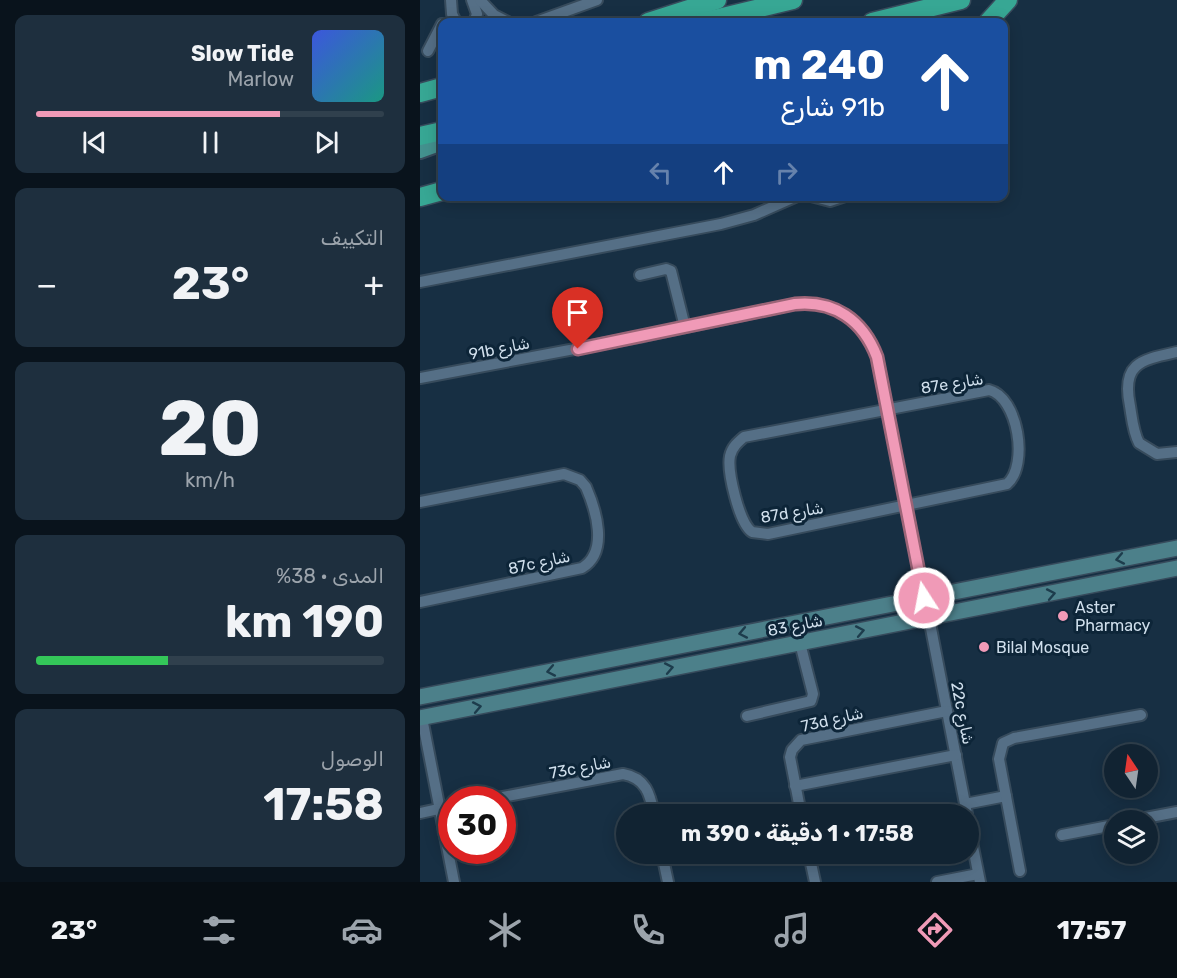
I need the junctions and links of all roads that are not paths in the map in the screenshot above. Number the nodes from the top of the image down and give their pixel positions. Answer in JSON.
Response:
{"nodes":[{"id":1,"x":445,"y":0,"type":"edge"},
{"id":2,"x":451,"y":0,"type":"edge"},
{"id":3,"x":472,"y":0,"type":"edge"},
{"id":4,"x":480,"y":0,"type":"edge"},
{"id":5,"x":597,"y":0,"type":"edge"},
{"id":6,"x":717,"y":0,"type":"edge"},
{"id":7,"x":793,"y":0,"type":"edge"},
{"id":8,"x":961,"y":0,"type":"edge"},
{"id":9,"x":1008,"y":0,"type":"edge"},
{"id":10,"x":443,"y":18,"type":"edge"},
{"id":11,"x":454,"y":18,"type":"edge"},
{"id":12,"x":476,"y":18,"type":"edge"},
{"id":13,"x":500,"y":18,"type":"edge"},
{"id":14,"x":547,"y":18,"type":"edge"},
{"id":15,"x":661,"y":18,"type":"edge"},
{"id":16,"x":719,"y":18,"type":"edge"},
{"id":17,"x":888,"y":18,"type":"edge"},
{"id":18,"x":992,"y":18,"type":"edge"},
{"id":19,"x":438,"y":31,"type":"edge"},
{"id":20,"x":424,"y":52,"type":"edge"},
{"id":21,"x":438,"y":88,"type":"edge"},
{"id":22,"x":420,"y":93,"type":"edge"},
{"id":23,"x":438,"y":131,"type":"edge"},
{"id":24,"x":420,"y":136,"type":"edge"},
{"id":25,"x":438,"y":143,"type":"edge"},
{"id":26,"x":420,"y":150,"type":"edge"},
{"id":27,"x":438,"y":192,"type":"edge"},
{"id":28,"x":420,"y":197,"type":"edge"},
{"id":29,"x":785,"y":201,"type":"edge"},
{"id":30,"x":640,"y":275,"type":"dead end"},
{"id":31,"x":420,"y":282,"type":"edge"},
{"id":32,"x":685,"y":327,"type":"junction"},
{"id":33,"x":1177,"y":352,"type":"edge"},
{"id":34,"x":420,"y":378,"type":"edge"},
{"id":35,"x":887,"y":410,"type":"junction"},
{"id":36,"x":1177,"y":452,"type":"edge"},
{"id":37,"x":420,"y":502,"type":"edge"},
{"id":38,"x":906,"y":506,"type":"junction"},
{"id":39,"x":1177,"y":548,"type":"edge"},
{"id":40,"x":1177,"y":568,"type":"edge"},
{"id":41,"x":924,"y":598,"type":"junction"},
{"id":42,"x":420,"y":602,"type":"edge"},
{"id":43,"x":929,"y":618,"type":"junction"},
{"id":44,"x":800,"y":643,"type":"junction"},
{"id":45,"x":420,"y":697,"type":"edge"},
{"id":46,"x":947,"y":711,"type":"junction"},
{"id":47,"x":1141,"y":715,"type":"dead end"},
{"id":48,"x":747,"y":716,"type":"dead end"},
{"id":49,"x":421,"y":718,"type":"edge"},
{"id":50,"x":956,"y":755,"type":"junction"},
{"id":51,"x":795,"y":786,"type":"junction"},
{"id":52,"x":516,"y":794,"type":"edge"},
{"id":53,"x":1006,"y":796,"type":"junction"},
{"id":54,"x":438,"y":799,"type":"edge"},
{"id":55,"x":651,"y":804,"type":"edge"},
{"id":56,"x":799,"y":804,"type":"edge"},
{"id":57,"x":965,"y":804,"type":"edge"},
{"id":58,"x":979,"y":805,"type":"edge"},
{"id":59,"x":438,"y":808,"type":"edge"},
{"id":60,"x":1177,"y":812,"type":"edge"},
{"id":61,"x":420,"y":813,"type":"edge"},
{"id":62,"x":1158,"y":816,"type":"edge"},
{"id":63,"x":1104,"y":827,"type":"edge"},
{"id":64,"x":1062,"y":835,"type":"dead end"},
{"id":65,"x":451,"y":864,"type":"edge"},
{"id":66,"x":664,"y":864,"type":"edge"},
{"id":67,"x":811,"y":864,"type":"edge"},
{"id":68,"x":1020,"y":872,"type":"dead end"},
{"id":69,"x":979,"y":878,"type":"edge"},
{"id":70,"x":454,"y":882,"type":"edge"},
{"id":71,"x":668,"y":882,"type":"edge"},
{"id":72,"x":815,"y":882,"type":"edge"},
{"id":73,"x":937,"y":882,"type":"edge"}],
"edges":[{"from":1,"to":10,"type":"street"},
{"from":2,"to":11,"type":"street"},
{"from":3,"to":12,"type":"street"},
{"from":4,"to":13,"type":"street"},
{"from":5,"to":14,"type":"street"},
{"from":6,"to":15,"type":"highway"},
{"from":7,"to":16,"type":"highway"},
{"from":8,"to":17,"type":"highway"},
{"from":9,"to":18,"type":"highway"},
{"from":19,"to":20,"type":"street"},
{"from":21,"to":22,"type":"highway"},
{"from":23,"to":24,"type":"highway"},
{"from":25,"to":26,"type":"main road"},
{"from":27,"to":28,"type":"highway"},
{"from":29,"to":31,"type":"street"},
{"from":30,"to":32,"type":"street"},
{"from":32,"to":34,"type":"street","name":"91b شارع"},
{"from":32,"to":35,"type":"street","name":"91b شارع"},
{"from":33,"to":36,"type":"street"},
{"from":35,"to":38,"type":"street"},
{"from":35,"to":38,"type":"street","name":"87e شارع"},
{"from":35,"to":38,"type":"street","name":"87d شارع"},
{"from":37,"to":42,"type":"street","name":"87c شارع"},
{"from":38,"to":41,"type":"street"},
{"from":39,"to":41,"type":"street","name":"شارع 83","one_way":true},
{"from":43,"to":40,"type":"street","name":"شارع 83","one_way":true},
{"from":41,"to":45,"type":"street","name":"شارع 83","one_way":true},
{"from":44,"to":43,"type":"street","name":"شارع 83","one_way":true},
{"from":43,"to":46,"type":"street","name":"22c شارع"},
{"from":44,"to":48,"type":"street"},
{"from":49,"to":44,"type":"street","name":"شارع 83","one_way":true},
{"from":46,"to":50,"type":"street","name":"22c شارع"},
{"from":46,"to":51,"type":"street","name":"73d شارع"},
{"from":47,"to":53,"type":"street"},
{"from":49,"to":54,"type":"street"},
{"from":50,"to":51,"type":"street"},
{"from":50,"to":57,"type":"street","name":"22c شارع"},
{"from":51,"to":56,"type":"street","name":"73d شارع"},
{"from":52,"to":55,"type":"street","name":"73c شارع"},
{"from":53,"to":58,"type":"street"},
{"from":53,"to":68,"type":"street"},
{"from":59,"to":61,"type":"street"},
{"from":60,"to":62,"type":"street"},
{"from":63,"to":64,"type":"street"},
{"from":65,"to":70,"type":"street"},
{"from":66,"to":71,"type":"street"},
{"from":67,"to":72,"type":"street"},
{"from":69,"to":73,"type":"street"}]}
